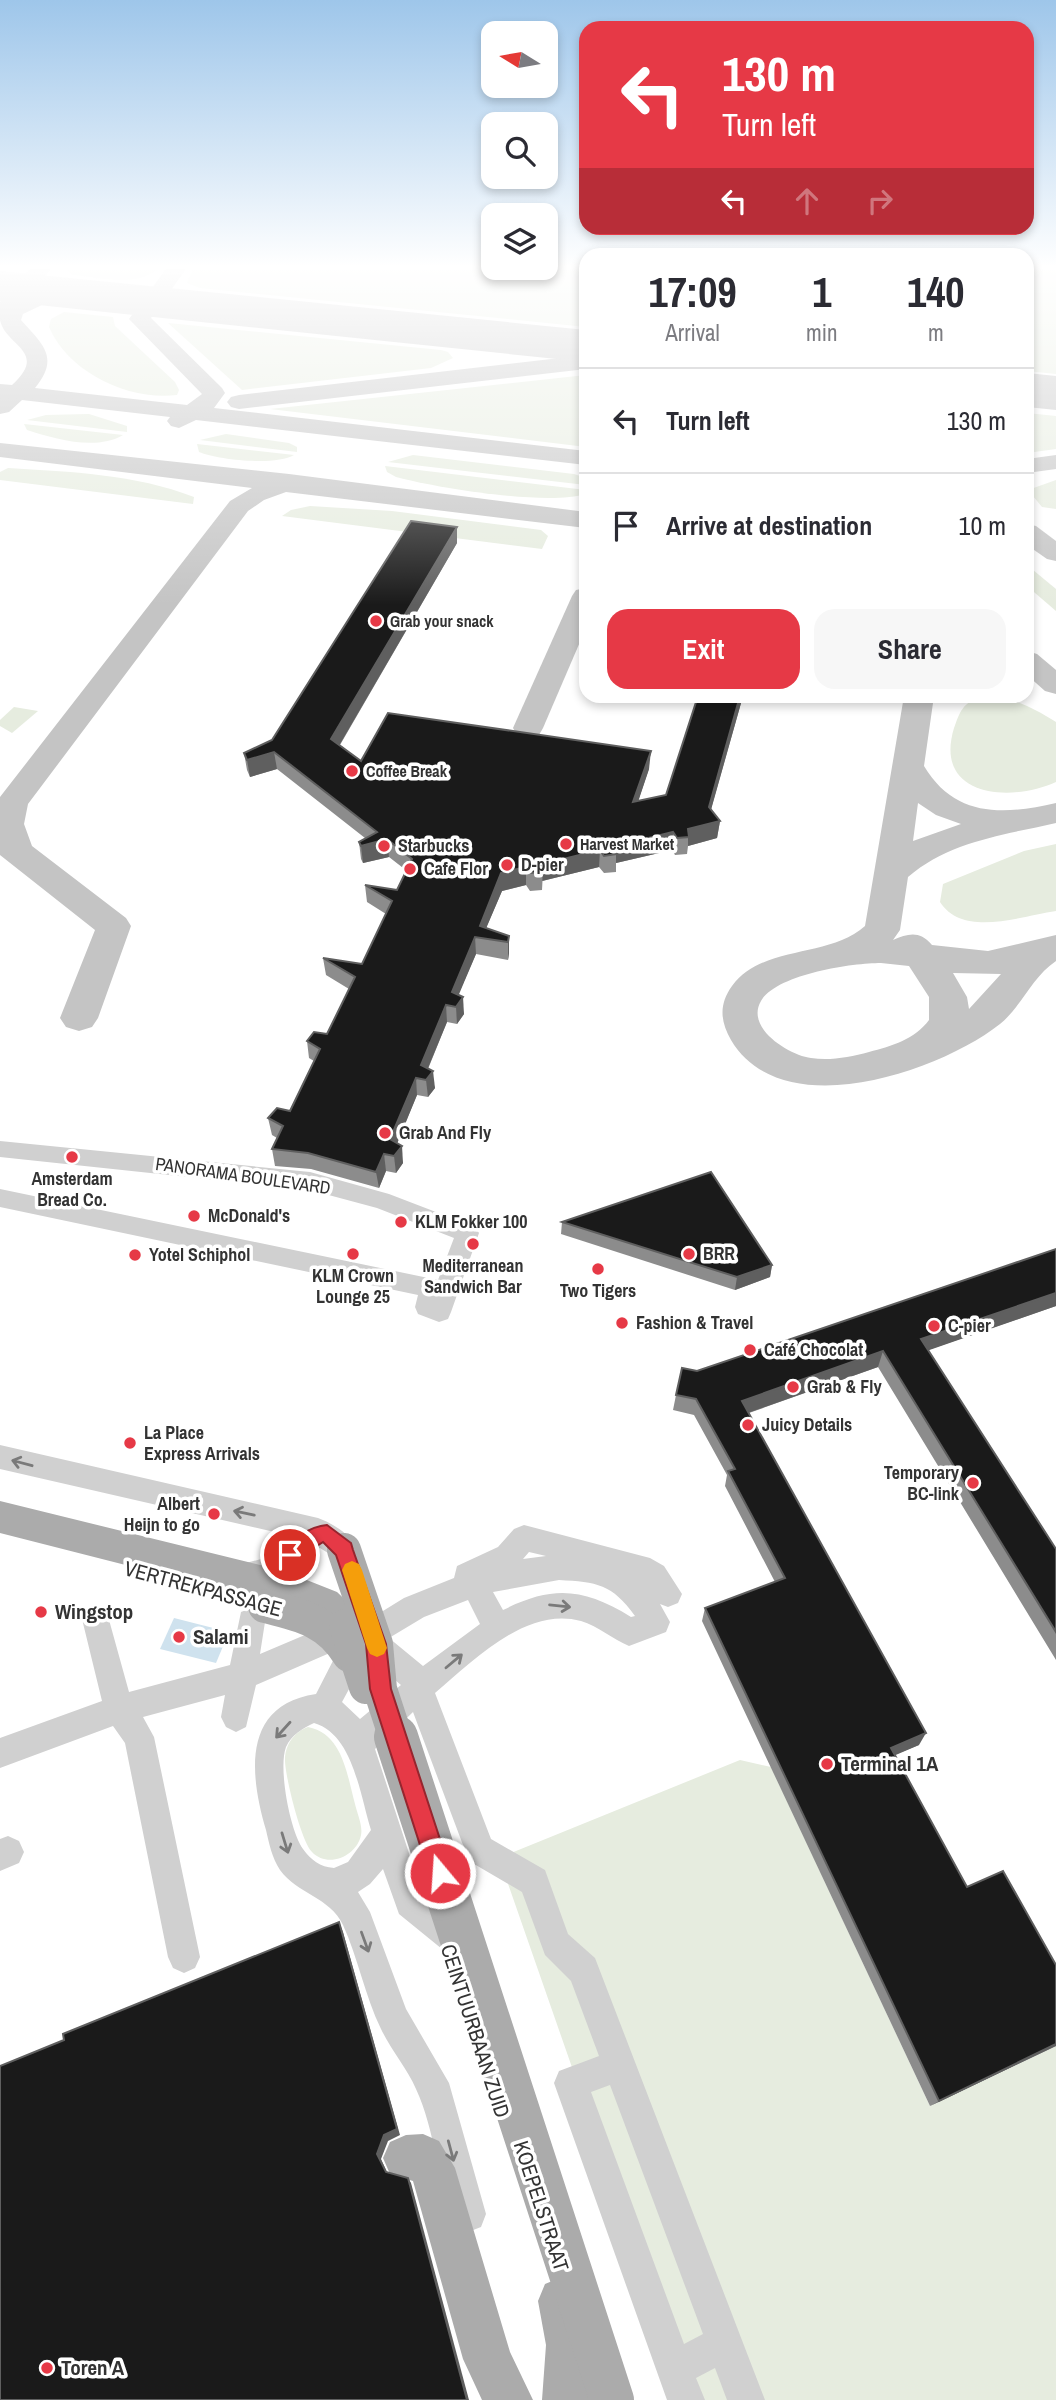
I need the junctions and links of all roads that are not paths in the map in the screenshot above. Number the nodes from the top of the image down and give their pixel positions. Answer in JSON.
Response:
{"nodes":[{"id":1,"x":0,"y":1149,"type":"edge"},
{"id":2,"x":0,"y":1198,"type":"edge"},
{"id":3,"x":0,"y":1457,"type":"edge"},
{"id":4,"x":0,"y":1517,"type":"edge"},
{"id":5,"x":0,"y":1537,"type":"edge"},
{"id":6,"x":343,"y":1556,"type":"junction"},
{"id":7,"x":237,"y":1576,"type":"junction"},
{"id":8,"x":474,"y":1583,"type":"junction"},
{"id":9,"x":668,"y":1594,"type":"dead end"},
{"id":10,"x":96,"y":1619,"type":"dead end"},
{"id":11,"x":251,"y":1622,"type":"dead end"},
{"id":12,"x":350,"y":1626,"type":"junction"},
{"id":13,"x":496,"y":1626,"type":"junction"},
{"id":14,"x":242,"y":1676,"type":"junction"},
{"id":15,"x":375,"y":1707,"type":"junction"},
{"id":16,"x":119,"y":1709,"type":"junction"},
{"id":17,"x":324,"y":1710,"type":"junction"},
{"id":18,"x":236,"y":1717,"type":"dead end"},
{"id":19,"x":359,"y":1745,"type":"junction"},
{"id":20,"x":0,"y":1753,"type":"edge"},
{"id":21,"x":386,"y":1831,"type":"junction"},
{"id":22,"x":330,"y":1885,"type":"junction"},
{"id":23,"x":184,"y":1957,"type":"dead end"},
{"id":24,"x":619,"y":2065,"type":"junction"},
{"id":25,"x":406,"y":2158,"type":"dead end"},
{"id":26,"x":725,"y":2343,"type":"junction"},
{"id":27,"x":680,"y":2384,"type":"edge"},
{"id":28,"x":509,"y":2400,"type":"edge"},
{"id":29,"x":519,"y":2400,"type":"edge"},
{"id":30,"x":567,"y":2400,"type":"edge"},
{"id":31,"x":603,"y":2400,"type":"edge"},
{"id":32,"x":612,"y":2400,"type":"edge"},
{"id":33,"x":746,"y":2400,"type":"edge"}],
"edges":[{"from":1,"to":2,"type":"street","name":"PANORAMA BOULEVARD"},
{"from":6,"to":3,"type":"street","one_way":true},
{"from":4,"to":7,"type":"main road","name":"VERTREKPASSAGE"},
{"from":5,"to":15,"type":"main road","name":"VERTREKPASSAGE","bridge":true},
{"from":6,"to":7,"type":"street"},
{"from":6,"to":12,"type":"street","bridge":true},
{"from":6,"to":32,"type":"main road","bridge":true},
{"from":7,"to":12,"type":"main road","name":"VERTREKPASSAGE"},
{"from":8,"to":13,"type":"street"},
{"from":13,"to":8,"type":"street","one_way":true},
{"from":8,"to":17,"type":"street"},
{"from":9,"to":12,"type":"street"},
{"from":10,"to":16,"type":"street"},
{"from":11,"to":14,"type":"street"},
{"from":12,"to":14,"type":"street"},
{"from":12,"to":15,"type":"main road","name":"CEINTUURBAAN ZUID","bridge":true},
{"from":12,"to":24,"type":"street"},
{"from":15,"to":13,"type":"street","one_way":true},
{"from":14,"to":16,"type":"street"},
{"from":14,"to":18,"type":"street"},
{"from":15,"to":19,"type":"street"},
{"from":15,"to":30,"type":"main road","name":"CEINTUURBAAN ZUID"},
{"from":16,"to":20,"type":"street"},
{"from":16,"to":23,"type":"street"},
{"from":17,"to":19,"type":"street"},
{"from":17,"to":22,"type":"street","one_way":true},
{"from":19,"to":21,"type":"street"},
{"from":21,"to":22,"type":"street"},
{"from":21,"to":31,"type":"street","name":"KOEPELSTRAAT"},
{"from":22,"to":29,"type":"street","one_way":true},
{"from":24,"to":26,"type":"street"},
{"from":24,"to":27,"type":"street"},
{"from":25,"to":28,"type":"main road"},
{"from":26,"to":27,"type":"street"},
{"from":26,"to":33,"type":"street"}]}
